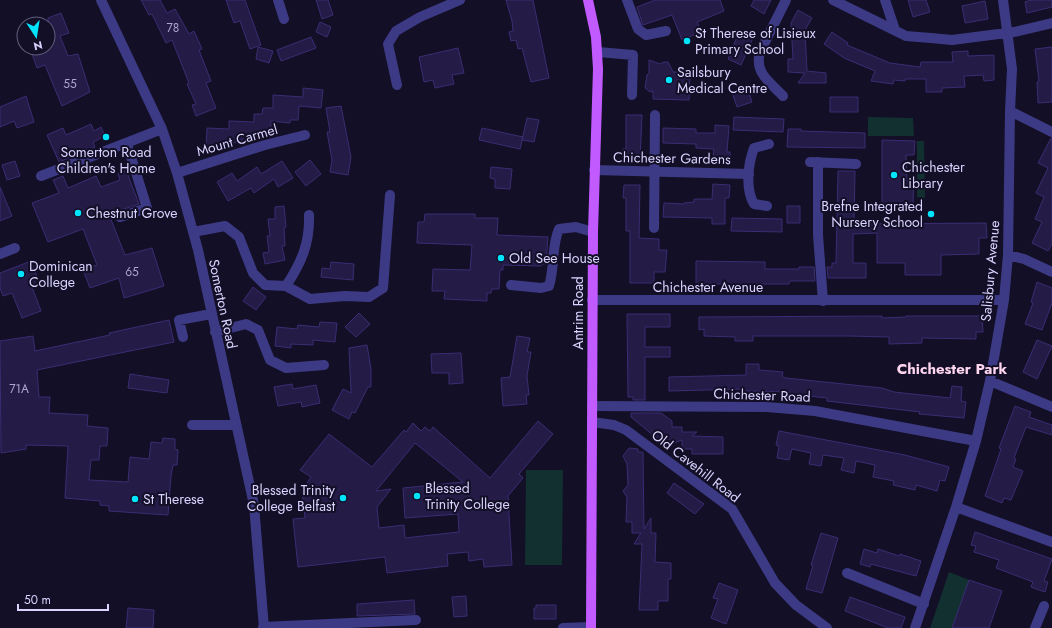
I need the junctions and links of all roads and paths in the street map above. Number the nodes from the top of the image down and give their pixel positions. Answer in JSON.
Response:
{"nodes":[{"id":1,"x":101,"y":0,"type":"edge"},
{"id":2,"x":278,"y":0,"type":"edge"},
{"id":3,"x":460,"y":0,"type":"edge"},
{"id":4,"x":588,"y":0,"type":"edge"},
{"id":5,"x":627,"y":0,"type":"edge"},
{"id":6,"x":786,"y":0,"type":"edge"},
{"id":7,"x":833,"y":0,"type":"edge"},
{"id":8,"x":885,"y":0,"type":"edge"},
{"id":9,"x":1003,"y":0,"type":"edge"},
{"id":10,"x":284,"y":19,"type":"dead end"},
{"id":11,"x":1052,"y":23,"type":"edge"},
{"id":12,"x":895,"y":30,"type":"junction"},
{"id":13,"x":666,"y":31,"type":"dead end"},
{"id":14,"x":1008,"y":32,"type":"junction"},
{"id":15,"x":598,"y":52,"type":"junction"},
{"id":16,"x":396,"y":85,"type":"dead end"},
{"id":17,"x":632,"y":95,"type":"dead end"},
{"id":18,"x":783,"y":96,"type":"dead end"},
{"id":19,"x":1010,"y":112,"type":"junction"},
{"id":20,"x":655,"y":115,"type":"dead end"},
{"id":21,"x":162,"y":129,"type":"junction"},
{"id":22,"x":1052,"y":132,"type":"edge"},
{"id":23,"x":305,"y":135,"type":"dead end"},
{"id":24,"x":127,"y":144,"type":"junction"},
{"id":25,"x":769,"y":144,"type":"dead end"},
{"id":26,"x":856,"y":164,"type":"dead end"},
{"id":27,"x":594,"y":170,"type":"junction"},
{"id":28,"x":656,"y":172,"type":"junction"},
{"id":29,"x":177,"y":173,"type":"junction"},
{"id":30,"x":749,"y":174,"type":"junction"},
{"id":31,"x":41,"y":176,"type":"dead end"},
{"id":32,"x":390,"y":195,"type":"dead end"},
{"id":33,"x":767,"y":206,"type":"dead end"},
{"id":34,"x":309,"y":215,"type":"dead end"},
{"id":35,"x":120,"y":217,"type":"dead end"},
{"id":36,"x":654,"y":228,"type":"dead end"},
{"id":37,"x":193,"y":232,"type":"junction"},
{"id":38,"x":593,"y":232,"type":"junction"},
{"id":39,"x":15,"y":248,"type":"dead end"},
{"id":40,"x":0,"y":254,"type":"edge"},
{"id":41,"x":1008,"y":255,"type":"junction"},
{"id":42,"x":1052,"y":272,"type":"edge"},
{"id":43,"x":286,"y":286,"type":"junction"},
{"id":44,"x":511,"y":286,"type":"dead end"},
{"id":45,"x":592,"y":300,"type":"junction"},
{"id":46,"x":1004,"y":300,"type":"junction"},
{"id":47,"x":823,"y":301,"type":"junction"},
{"id":48,"x":211,"y":314,"type":"junction"},
{"id":49,"x":215,"y":332,"type":"junction"},
{"id":50,"x":183,"y":337,"type":"dead end"},
{"id":51,"x":324,"y":365,"type":"dead end"},
{"id":52,"x":990,"y":381,"type":"junction"},
{"id":53,"x":592,"y":406,"type":"junction"},
{"id":54,"x":1052,"y":407,"type":"edge"},
{"id":55,"x":592,"y":422,"type":"junction"},
{"id":56,"x":192,"y":425,"type":"dead end"},
{"id":57,"x":236,"y":425,"type":"junction"},
{"id":58,"x":976,"y":441,"type":"junction"},
{"id":59,"x":956,"y":507,"type":"junction"},
{"id":60,"x":1052,"y":542,"type":"edge"},
{"id":61,"x":847,"y":573,"type":"dead end"},
{"id":62,"x":924,"y":604,"type":"junction"},
{"id":63,"x":1044,"y":606,"type":"dead end"},
{"id":64,"x":416,"y":620,"type":"dead end"},
{"id":65,"x":263,"y":627,"type":"edge"},
{"id":66,"x":591,"y":627,"type":"edge"},
{"id":67,"x":563,"y":628,"type":"edge"},
{"id":68,"x":827,"y":628,"type":"edge"},
{"id":69,"x":914,"y":628,"type":"edge"},
{"id":70,"x":1035,"y":628,"type":"edge"}],
"edges":[{"from":1,"to":21,"type":"street","name":"Somerton Road"},
{"from":2,"to":10,"type":"street"},
{"from":3,"to":16,"type":"street"},
{"from":4,"to":15,"type":"main road","name":"Antrim Road"},
{"from":5,"to":13,"type":"street"},
{"from":6,"to":18,"type":"street"},
{"from":7,"to":12,"type":"street"},
{"from":8,"to":12,"type":"street"},
{"from":9,"to":14,"type":"street","name":"Salisbury Avenue"},
{"from":11,"to":14,"type":"street"},
{"from":12,"to":14,"type":"street"},
{"from":14,"to":19,"type":"street","name":"Salisbury Avenue"},
{"from":15,"to":17,"type":"street"},
{"from":15,"to":27,"type":"main road","name":"Antrim Road"},
{"from":19,"to":22,"type":"street"},
{"from":19,"to":41,"type":"street","name":"Salisbury Avenue"},
{"from":20,"to":28,"type":"street"},
{"from":21,"to":24,"type":"street"},
{"from":21,"to":29,"type":"street","name":"Somerton Road"},
{"from":23,"to":29,"type":"street","name":"Mount Carmel"},
{"from":24,"to":31,"type":"street"},
{"from":24,"to":35,"type":"street"},
{"from":25,"to":30,"type":"street"},
{"from":26,"to":47,"type":"street"},
{"from":27,"to":28,"type":"street","name":"Chichester Gardens"},
{"from":27,"to":38,"type":"main road","name":"Antrim Road"},
{"from":28,"to":30,"type":"street","name":"Chichester Gardens"},
{"from":28,"to":36,"type":"street"},
{"from":29,"to":37,"type":"street","name":"Somerton Road"},
{"from":30,"to":33,"type":"street"},
{"from":32,"to":43,"type":"street"},
{"from":34,"to":43,"type":"street"},
{"from":37,"to":43,"type":"street"},
{"from":37,"to":48,"type":"street","name":"Somerton Road"},
{"from":38,"to":44,"type":"street"},
{"from":38,"to":45,"type":"main road","name":"Antrim Road"},
{"from":39,"to":40,"type":"street"},
{"from":41,"to":42,"type":"street"},
{"from":41,"to":46,"type":"street","name":"Salisbury Avenue"},
{"from":45,"to":47,"type":"street","name":"Chichester Avenue"},
{"from":45,"to":53,"type":"main road","name":"Antrim Road"},
{"from":46,"to":47,"type":"street","name":"Chichester Avenue"},
{"from":46,"to":52,"type":"street","name":"Salisbury Avenue"},
{"from":48,"to":49,"type":"street","name":"Somerton Road"},
{"from":48,"to":50,"type":"street"},
{"from":49,"to":51,"type":"street"},
{"from":49,"to":57,"type":"street","name":"Somerton Road"},
{"from":52,"to":54,"type":"street"},
{"from":52,"to":58,"type":"street","name":"Salisbury Avenue"},
{"from":53,"to":55,"type":"main road","name":"Antrim Road"},
{"from":53,"to":58,"type":"street","name":"Chichester Road"},
{"from":55,"to":66,"type":"main road","name":"Antrim Road"},
{"from":55,"to":68,"type":"street","name":"Old Cavehill Road"},
{"from":56,"to":57,"type":"street"},
{"from":57,"to":65,"type":"street","name":"Somerton Road"},
{"from":58,"to":59,"type":"street","name":"Salisbury Avenue"},
{"from":59,"to":60,"type":"street"},
{"from":59,"to":62,"type":"street","name":"Salisbury Avenue"},
{"from":61,"to":62,"type":"street"},
{"from":62,"to":69,"type":"street","name":"Salisbury Avenue"},
{"from":63,"to":70,"type":"street"},
{"from":64,"to":65,"type":"street"},
{"from":66,"to":67,"type":"street"}]}
